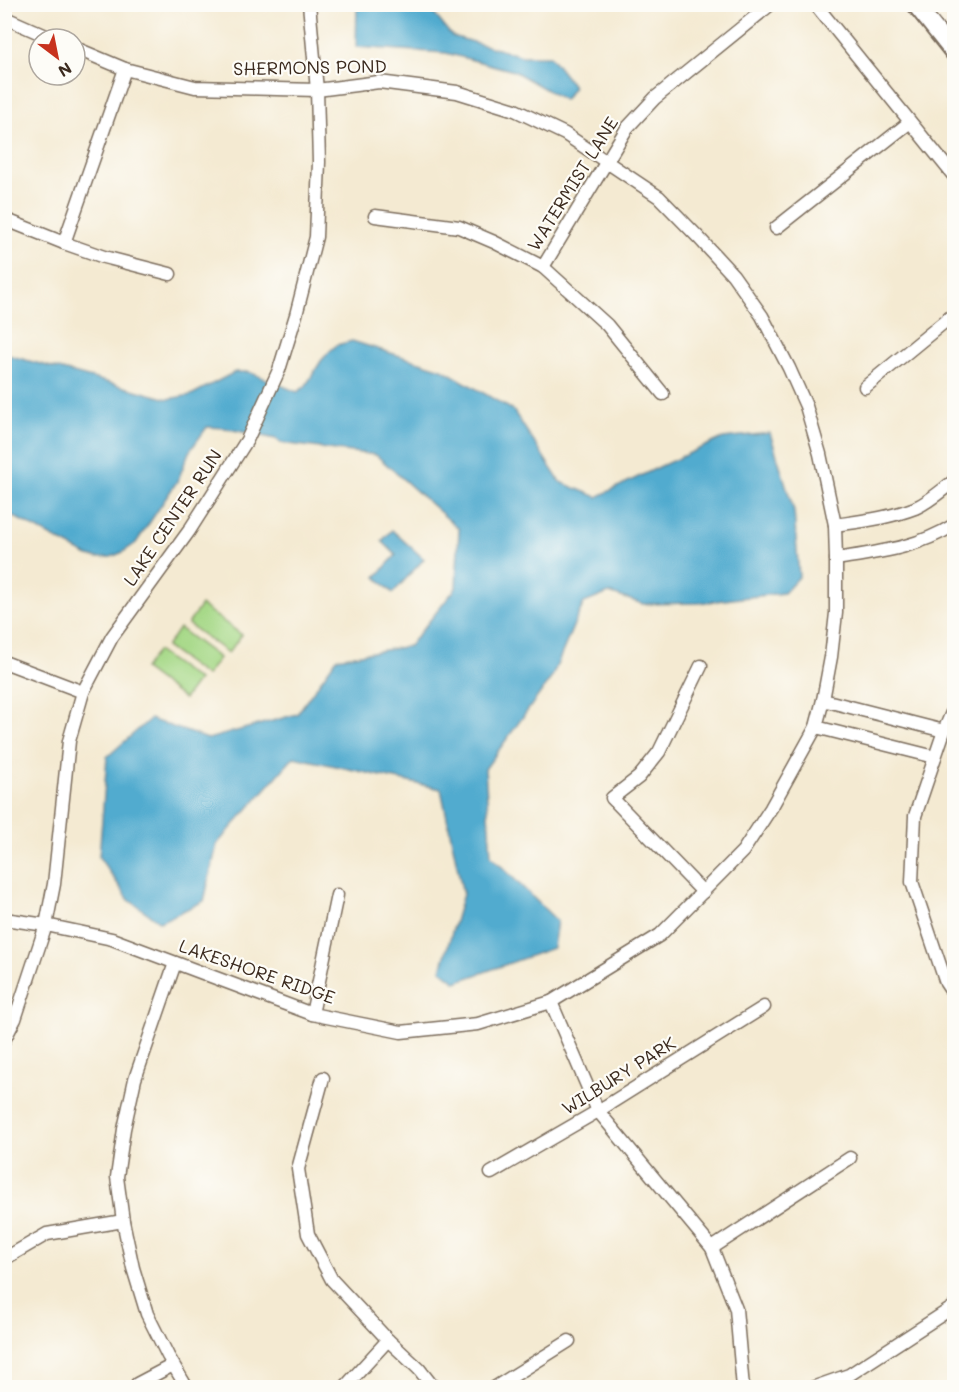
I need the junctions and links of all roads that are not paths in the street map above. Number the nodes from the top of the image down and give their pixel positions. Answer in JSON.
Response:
{"nodes":[{"id":1,"x":309,"y":4,"type":"edge"},
{"id":2,"x":771,"y":4,"type":"edge"},
{"id":3,"x":815,"y":4,"type":"edge"},
{"id":4,"x":915,"y":4,"type":"edge"},
{"id":5,"x":4,"y":20,"type":"edge"},
{"id":6,"x":27,"y":28,"type":"edge"},
{"id":7,"x":87,"y":53,"type":"edge"},
{"id":8,"x":954,"y":53,"type":"edge"},
{"id":9,"x":125,"y":69,"type":"junction"},
{"id":10,"x":317,"y":90,"type":"junction"},
{"id":11,"x":910,"y":122,"type":"junction"},
{"id":12,"x":607,"y":161,"type":"junction"},
{"id":13,"x":954,"y":177,"type":"edge"},
{"id":14,"x":375,"y":216,"type":"dead end"},
{"id":15,"x":4,"y":219,"type":"edge"},
{"id":16,"x":776,"y":228,"type":"dead end"},
{"id":17,"x":64,"y":243,"type":"junction"},
{"id":18,"x":543,"y":267,"type":"junction"},
{"id":19,"x":170,"y":274,"type":"dead end"},
{"id":20,"x":954,"y":314,"type":"edge"},
{"id":21,"x":866,"y":387,"type":"dead end"},
{"id":22,"x":663,"y":394,"type":"dead end"},
{"id":23,"x":954,"y":481,"type":"edge"},
{"id":24,"x":835,"y":525,"type":"junction"},
{"id":25,"x":954,"y":525,"type":"edge"},
{"id":26,"x":836,"y":559,"type":"junction"},
{"id":27,"x":4,"y":662,"type":"edge"},
{"id":28,"x":700,"y":666,"type":"dead end"},
{"id":29,"x":83,"y":692,"type":"junction"},
{"id":30,"x":823,"y":700,"type":"junction"},
{"id":31,"x":954,"y":708,"type":"edge"},
{"id":32,"x":816,"y":727,"type":"junction"},
{"id":33,"x":944,"y":731,"type":"junction"},
{"id":34,"x":935,"y":757,"type":"junction"},
{"id":35,"x":703,"y":892,"type":"junction"},
{"id":36,"x":338,"y":895,"type":"dead end"},
{"id":37,"x":4,"y":919,"type":"edge"},
{"id":38,"x":46,"y":925,"type":"junction"},
{"id":39,"x":175,"y":963,"type":"junction"},
{"id":40,"x":954,"y":995,"type":"edge"},
{"id":41,"x":551,"y":1002,"type":"junction"},
{"id":42,"x":764,"y":1007,"type":"dead end"},
{"id":43,"x":312,"y":1014,"type":"junction"},
{"id":44,"x":4,"y":1040,"type":"edge"},
{"id":45,"x":323,"y":1078,"type":"dead end"},
{"id":46,"x":598,"y":1111,"type":"junction"},
{"id":47,"x":850,"y":1158,"type":"dead end"},
{"id":48,"x":491,"y":1173,"type":"dead end"},
{"id":49,"x":123,"y":1221,"type":"junction"},
{"id":50,"x":712,"y":1248,"type":"junction"},
{"id":51,"x":4,"y":1259,"type":"edge"},
{"id":52,"x":952,"y":1308,"type":"dead end"},
{"id":53,"x":388,"y":1340,"type":"junction"},
{"id":54,"x":569,"y":1341,"type":"dead end"},
{"id":55,"x":173,"y":1365,"type":"junction"},
{"id":56,"x":136,"y":1388,"type":"edge"},
{"id":57,"x":187,"y":1388,"type":"edge"},
{"id":58,"x":344,"y":1388,"type":"edge"},
{"id":59,"x":435,"y":1388,"type":"edge"},
{"id":60,"x":494,"y":1388,"type":"edge"},
{"id":61,"x":742,"y":1388,"type":"edge"},
{"id":62,"x":812,"y":1388,"type":"edge"}],
"edges":[{"from":1,"to":10,"type":"street","name":"LAKE CENTER RUN"},
{"from":2,"to":12,"type":"street","name":"WATERMIST LANE"},
{"from":3,"to":11,"type":"street"},
{"from":4,"to":8,"type":"main road"},
{"from":5,"to":6,"type":"street"},
{"from":7,"to":9,"type":"street","name":"SHERMONS POND"},
{"from":9,"to":10,"type":"street","name":"SHERMONS POND"},
{"from":9,"to":17,"type":"street"},
{"from":10,"to":12,"type":"street","name":"SHERMONS POND"},
{"from":10,"to":29,"type":"street","name":"LAKE CENTER RUN"},
{"from":11,"to":13,"type":"street"},
{"from":11,"to":16,"type":"street"},
{"from":12,"to":18,"type":"street","name":"WATERMIST LANE"},
{"from":12,"to":24,"type":"street","name":"SHERMONS POND"},
{"from":14,"to":18,"type":"street"},
{"from":15,"to":17,"type":"street"},
{"from":17,"to":19,"type":"street"},
{"from":18,"to":22,"type":"street"},
{"from":20,"to":21,"type":"street"},
{"from":23,"to":24,"type":"street"},
{"from":24,"to":26,"type":"street","name":"LAKESHORE RIDGE"},
{"from":25,"to":26,"type":"street"},
{"from":26,"to":30,"type":"street","name":"LAKESHORE RIDGE"},
{"from":27,"to":29,"type":"street"},
{"from":28,"to":35,"type":"street"},
{"from":29,"to":38,"type":"street","name":"LAKE CENTER RUN"},
{"from":30,"to":32,"type":"street","name":"LAKESHORE RIDGE"},
{"from":30,"to":33,"type":"street"},
{"from":31,"to":33,"type":"street"},
{"from":32,"to":34,"type":"street"},
{"from":32,"to":35,"type":"street","name":"LAKESHORE RIDGE"},
{"from":33,"to":34,"type":"street"},
{"from":34,"to":40,"type":"street"},
{"from":35,"to":41,"type":"street","name":"LAKESHORE RIDGE"},
{"from":36,"to":43,"type":"street"},
{"from":37,"to":38,"type":"street","name":"LAKESHORE RIDGE"},
{"from":38,"to":39,"type":"street","name":"LAKESHORE RIDGE"},
{"from":38,"to":44,"type":"street","name":"LAKE CENTER RUN"},
{"from":39,"to":43,"type":"street","name":"LAKESHORE RIDGE"},
{"from":39,"to":49,"type":"street"},
{"from":41,"to":43,"type":"street","name":"LAKESHORE RIDGE"},
{"from":41,"to":46,"type":"street"},
{"from":42,"to":46,"type":"street","name":"WILBURY PARK"},
{"from":45,"to":53,"type":"street"},
{"from":46,"to":48,"type":"street","name":"WILBURY PARK"},
{"from":46,"to":50,"type":"street"},
{"from":47,"to":50,"type":"street"},
{"from":49,"to":51,"type":"street"},
{"from":49,"to":55,"type":"street"},
{"from":50,"to":61,"type":"street"},
{"from":52,"to":62,"type":"street"},
{"from":53,"to":58,"type":"street"},
{"from":53,"to":59,"type":"street"},
{"from":54,"to":60,"type":"street"},
{"from":55,"to":56,"type":"street"},
{"from":55,"to":57,"type":"street"}]}
